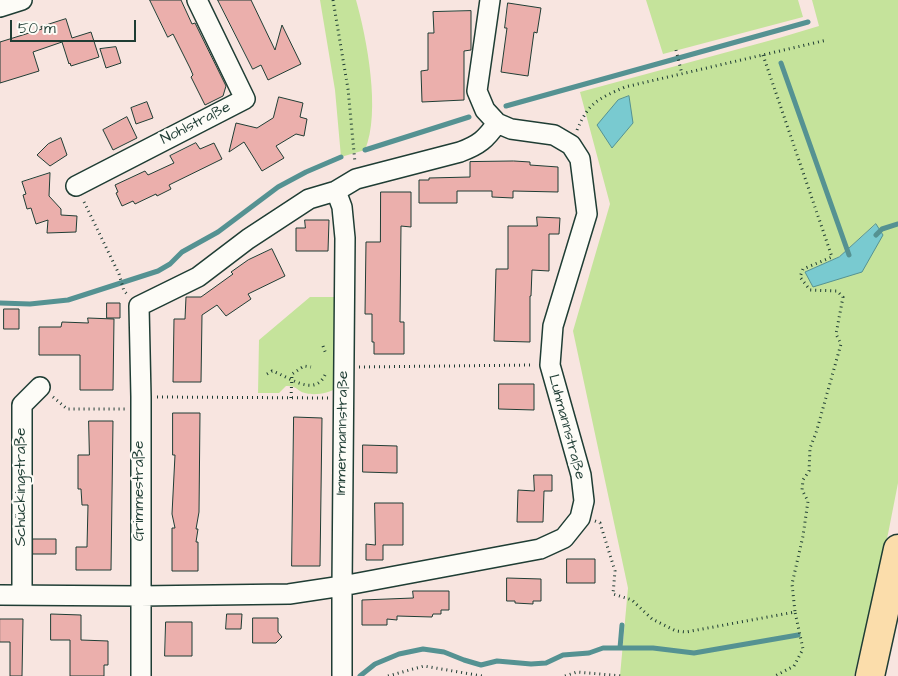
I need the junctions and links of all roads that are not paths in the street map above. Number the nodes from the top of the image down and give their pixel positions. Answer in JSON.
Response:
{"nodes":[{"id":1,"x":22,"y":0,"type":"edge"},
{"id":2,"x":197,"y":0,"type":"edge"},
{"id":3,"x":490,"y":0,"type":"edge"},
{"id":4,"x":0,"y":7,"type":"edge"},
{"id":5,"x":498,"y":123,"type":"junction"},
{"id":6,"x":76,"y":186,"type":"road end"},
{"id":7,"x":336,"y":191,"type":"junction"},
{"id":8,"x":40,"y":387,"type":"road end"},
{"id":9,"x":898,"y":550,"type":"edge"},
{"id":10,"x":342,"y":586,"type":"junction"},
{"id":11,"x":0,"y":595,"type":"edge"},
{"id":12,"x":22,"y":595,"type":"junction"},
{"id":13,"x":140,"y":596,"type":"junction"},
{"id":14,"x":898,"y":625,"type":"edge"},
{"id":15,"x":141,"y":676,"type":"edge"},
{"id":16,"x":342,"y":676,"type":"edge"},
{"id":17,"x":870,"y":676,"type":"edge"},
{"id":18,"x":886,"y":676,"type":"edge"}],
"edges":[{"from":1,"to":4,"type":"street"},
{"from":2,"to":6,"type":"street","name":"Nohlstraße"},
{"from":3,"to":5,"type":"street"},
{"from":5,"to":7,"type":"street"},
{"from":5,"to":10,"type":"street","name":"Luhmannstraße"},
{"from":7,"to":10,"type":"street","name":"Immermannstraße"},
{"from":7,"to":13,"type":"street","name":"Grimmestraße"},
{"from":8,"to":12,"type":"street","name":"Schückingstraße"},
{"from":9,"to":17,"type":"main road"},
{"from":10,"to":13,"type":"street"},
{"from":10,"to":16,"type":"street","name":"Immermannstraße"},
{"from":11,"to":12,"type":"street"},
{"from":12,"to":13,"type":"street"},
{"from":13,"to":15,"type":"street","name":"Grimmestraße"},
{"from":14,"to":18,"type":"main road"}]}
